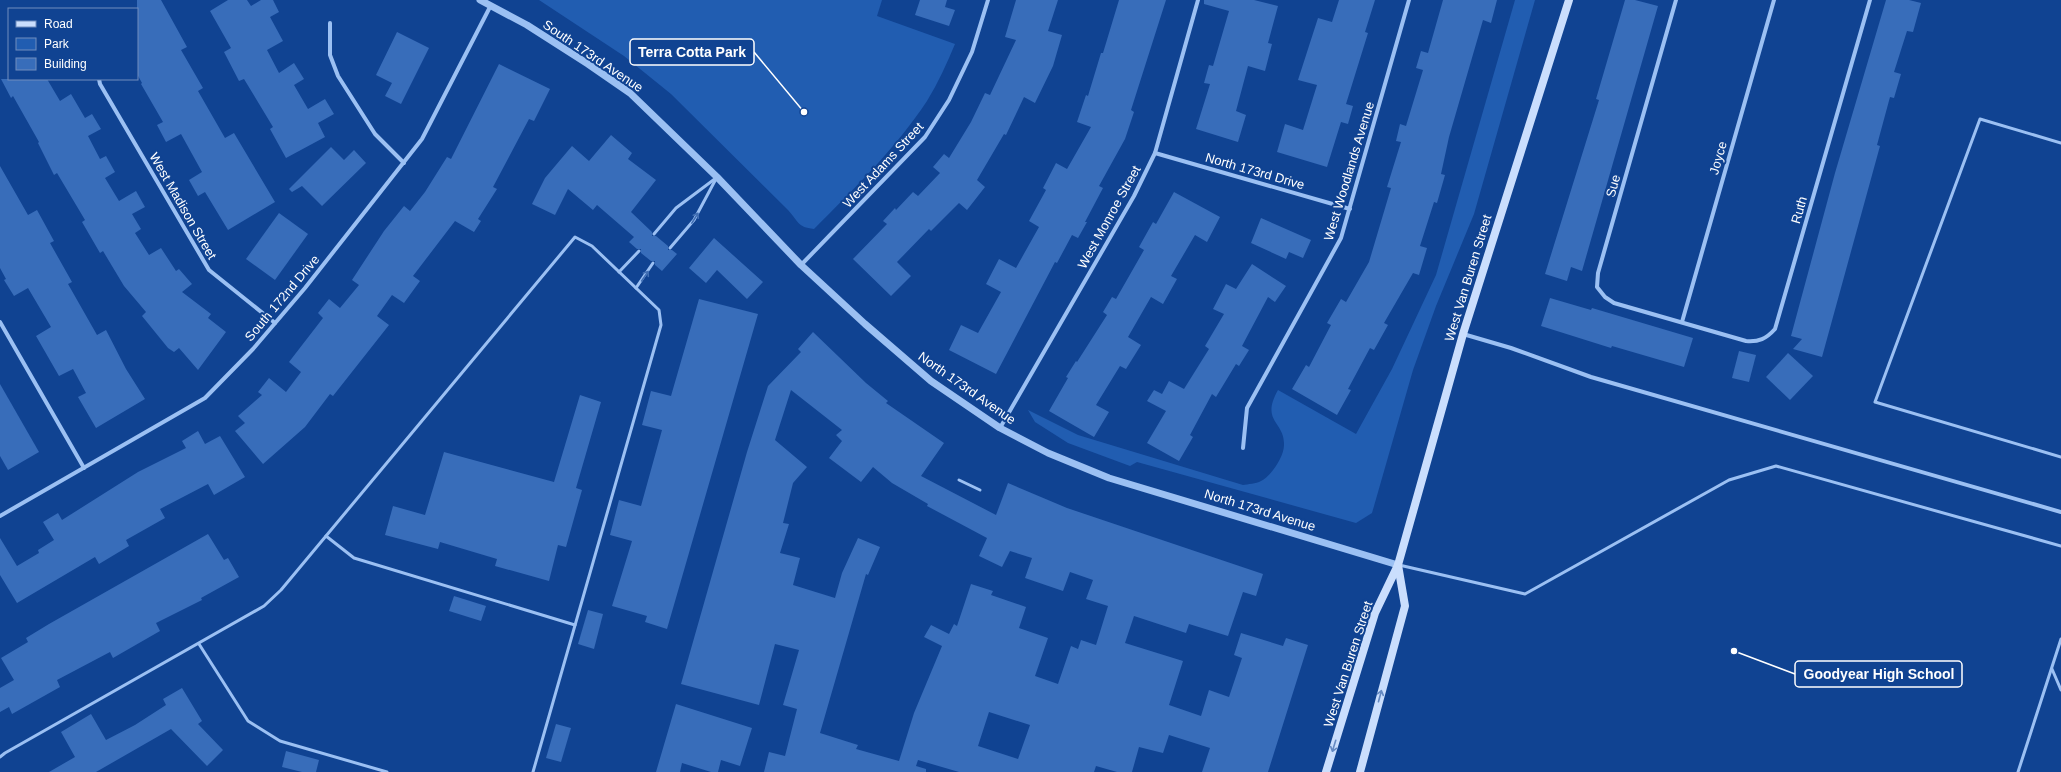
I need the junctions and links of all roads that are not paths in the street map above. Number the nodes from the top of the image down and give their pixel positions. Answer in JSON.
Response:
{"nodes":[{"id":1,"x":480,"y":0,"type":"edge"},
{"id":2,"x":988,"y":0,"type":"edge"},
{"id":3,"x":1198,"y":0,"type":"edge"},
{"id":4,"x":1409,"y":0,"type":"edge"},
{"id":5,"x":1569,"y":0,"type":"edge"},
{"id":6,"x":1676,"y":0,"type":"edge"},
{"id":7,"x":1774,"y":0,"type":"edge"},
{"id":8,"x":1870,"y":0,"type":"edge"},
{"id":9,"x":490,"y":5,"type":"junction"},
{"id":10,"x":330,"y":23,"type":"dead end"},
{"id":11,"x":99,"y":80,"type":"edge"},
{"id":12,"x":2061,"y":143,"type":"edge"},
{"id":13,"x":1155,"y":153,"type":"junction"},
{"id":14,"x":404,"y":163,"type":"junction"},
{"id":15,"x":717,"y":177,"type":"junction"},
{"id":16,"x":1350,"y":209,"type":"junction"},
{"id":17,"x":654,"y":234,"type":"dead end"},
{"id":18,"x":670,"y":248,"type":"dead end"},
{"id":19,"x":639,"y":250,"type":"dead end"},
{"id":20,"x":654,"y":263,"type":"dead end"},
{"id":21,"x":801,"y":265,"type":"junction"},
{"id":22,"x":620,"y":272,"type":"junction"},
{"id":23,"x":636,"y":288,"type":"junction"},
{"id":24,"x":0,"y":322,"type":"edge"},
{"id":25,"x":1682,"y":322,"type":"junction"},
{"id":26,"x":275,"y":323,"type":"junction"},
{"id":27,"x":1463,"y":334,"type":"junction"},
{"id":28,"x":1000,"y":428,"type":"junction"},
{"id":29,"x":1243,"y":448,"type":"dead end"},
{"id":30,"x":2061,"y":457,"type":"edge"},
{"id":31,"x":84,"y":468,"type":"junction"},
{"id":32,"x":959,"y":480,"type":"dead end"},
{"id":33,"x":980,"y":490,"type":"dead end"},
{"id":34,"x":2061,"y":512,"type":"edge"},
{"id":35,"x":0,"y":516,"type":"edge"},
{"id":36,"x":326,"y":536,"type":"junction"},
{"id":37,"x":2061,"y":546,"type":"edge"},
{"id":38,"x":1398,"y":565,"type":"junction"},
{"id":39,"x":575,"y":625,"type":"junction"},
{"id":40,"x":2061,"y":639,"type":"edge"},
{"id":41,"x":199,"y":644,"type":"junction"},
{"id":42,"x":2052,"y":669,"type":"junction"},
{"id":43,"x":2061,"y":690,"type":"edge"},
{"id":44,"x":0,"y":757,"type":"edge"},
{"id":45,"x":387,"y":772,"type":"edge"},
{"id":46,"x":533,"y":772,"type":"edge"},
{"id":47,"x":1326,"y":772,"type":"edge"},
{"id":48,"x":1360,"y":772,"type":"edge"},
{"id":49,"x":2018,"y":772,"type":"edge"}],
"edges":[{"from":1,"to":9,"type":"street","name":"South 173rd Avenue"},
{"from":2,"to":21,"type":"street","name":"West Adams Street"},
{"from":3,"to":13,"type":"street","name":"West Monroe Street"},
{"from":4,"to":16,"type":"street","name":"West Woodlands Avenue"},
{"from":5,"to":27,"type":"main road","name":"West Van Buren Street"},
{"from":6,"to":25,"type":"street","name":"Sue"},
{"from":7,"to":25,"type":"street","name":"Joyce"},
{"from":8,"to":25,"type":"street","name":"Ruth"},
{"from":9,"to":14,"type":"street","name":"South 172nd Drive"},
{"from":9,"to":15,"type":"street","name":"South 173rd Avenue"},
{"from":10,"to":14,"type":"street"},
{"from":11,"to":26,"type":"street","name":"West Madison Street"},
{"from":12,"to":30,"type":"lane"},
{"from":13,"to":16,"type":"street","name":"North 173rd Drive"},
{"from":13,"to":28,"type":"street","name":"West Monroe Street"},
{"from":14,"to":26,"type":"street","name":"South 172nd Drive"},
{"from":15,"to":17,"type":"lane"},
{"from":18,"to":15,"type":"lane","one_way":true},
{"from":15,"to":21,"type":"street","name":"North 173rd Avenue"},
{"from":16,"to":29,"type":"street","name":"West Woodlands Avenue"},
{"from":19,"to":22,"type":"lane"},
{"from":23,"to":20,"type":"lane","one_way":true},
{"from":21,"to":28,"type":"street","name":"North 173rd Avenue"},
{"from":22,"to":23,"type":"lane"},
{"from":22,"to":36,"type":"lane"},
{"from":23,"to":39,"type":"lane"},
{"from":24,"to":31,"type":"street"},
{"from":26,"to":31,"type":"street","name":"South 172nd Drive"},
{"from":27,"to":34,"type":"street"},
{"from":27,"to":38,"type":"main road","name":"West Van Buren Street"},
{"from":28,"to":38,"type":"street","name":"North 173rd Avenue"},
{"from":31,"to":35,"type":"street","name":"South 172nd Drive"},
{"from":32,"to":33,"type":"lane"},
{"from":36,"to":39,"type":"lane"},
{"from":36,"to":41,"type":"lane"},
{"from":37,"to":38,"type":"lane"},
{"from":38,"to":47,"type":"main road","name":"West Van Buren Street","one_way":true},
{"from":48,"to":38,"type":"main road","name":"West Van Buren Street","one_way":true},
{"from":39,"to":46,"type":"lane"},
{"from":40,"to":42,"type":"lane"},
{"from":41,"to":44,"type":"lane"},
{"from":41,"to":45,"type":"lane"},
{"from":42,"to":43,"type":"lane"},
{"from":42,"to":49,"type":"lane"}]}
